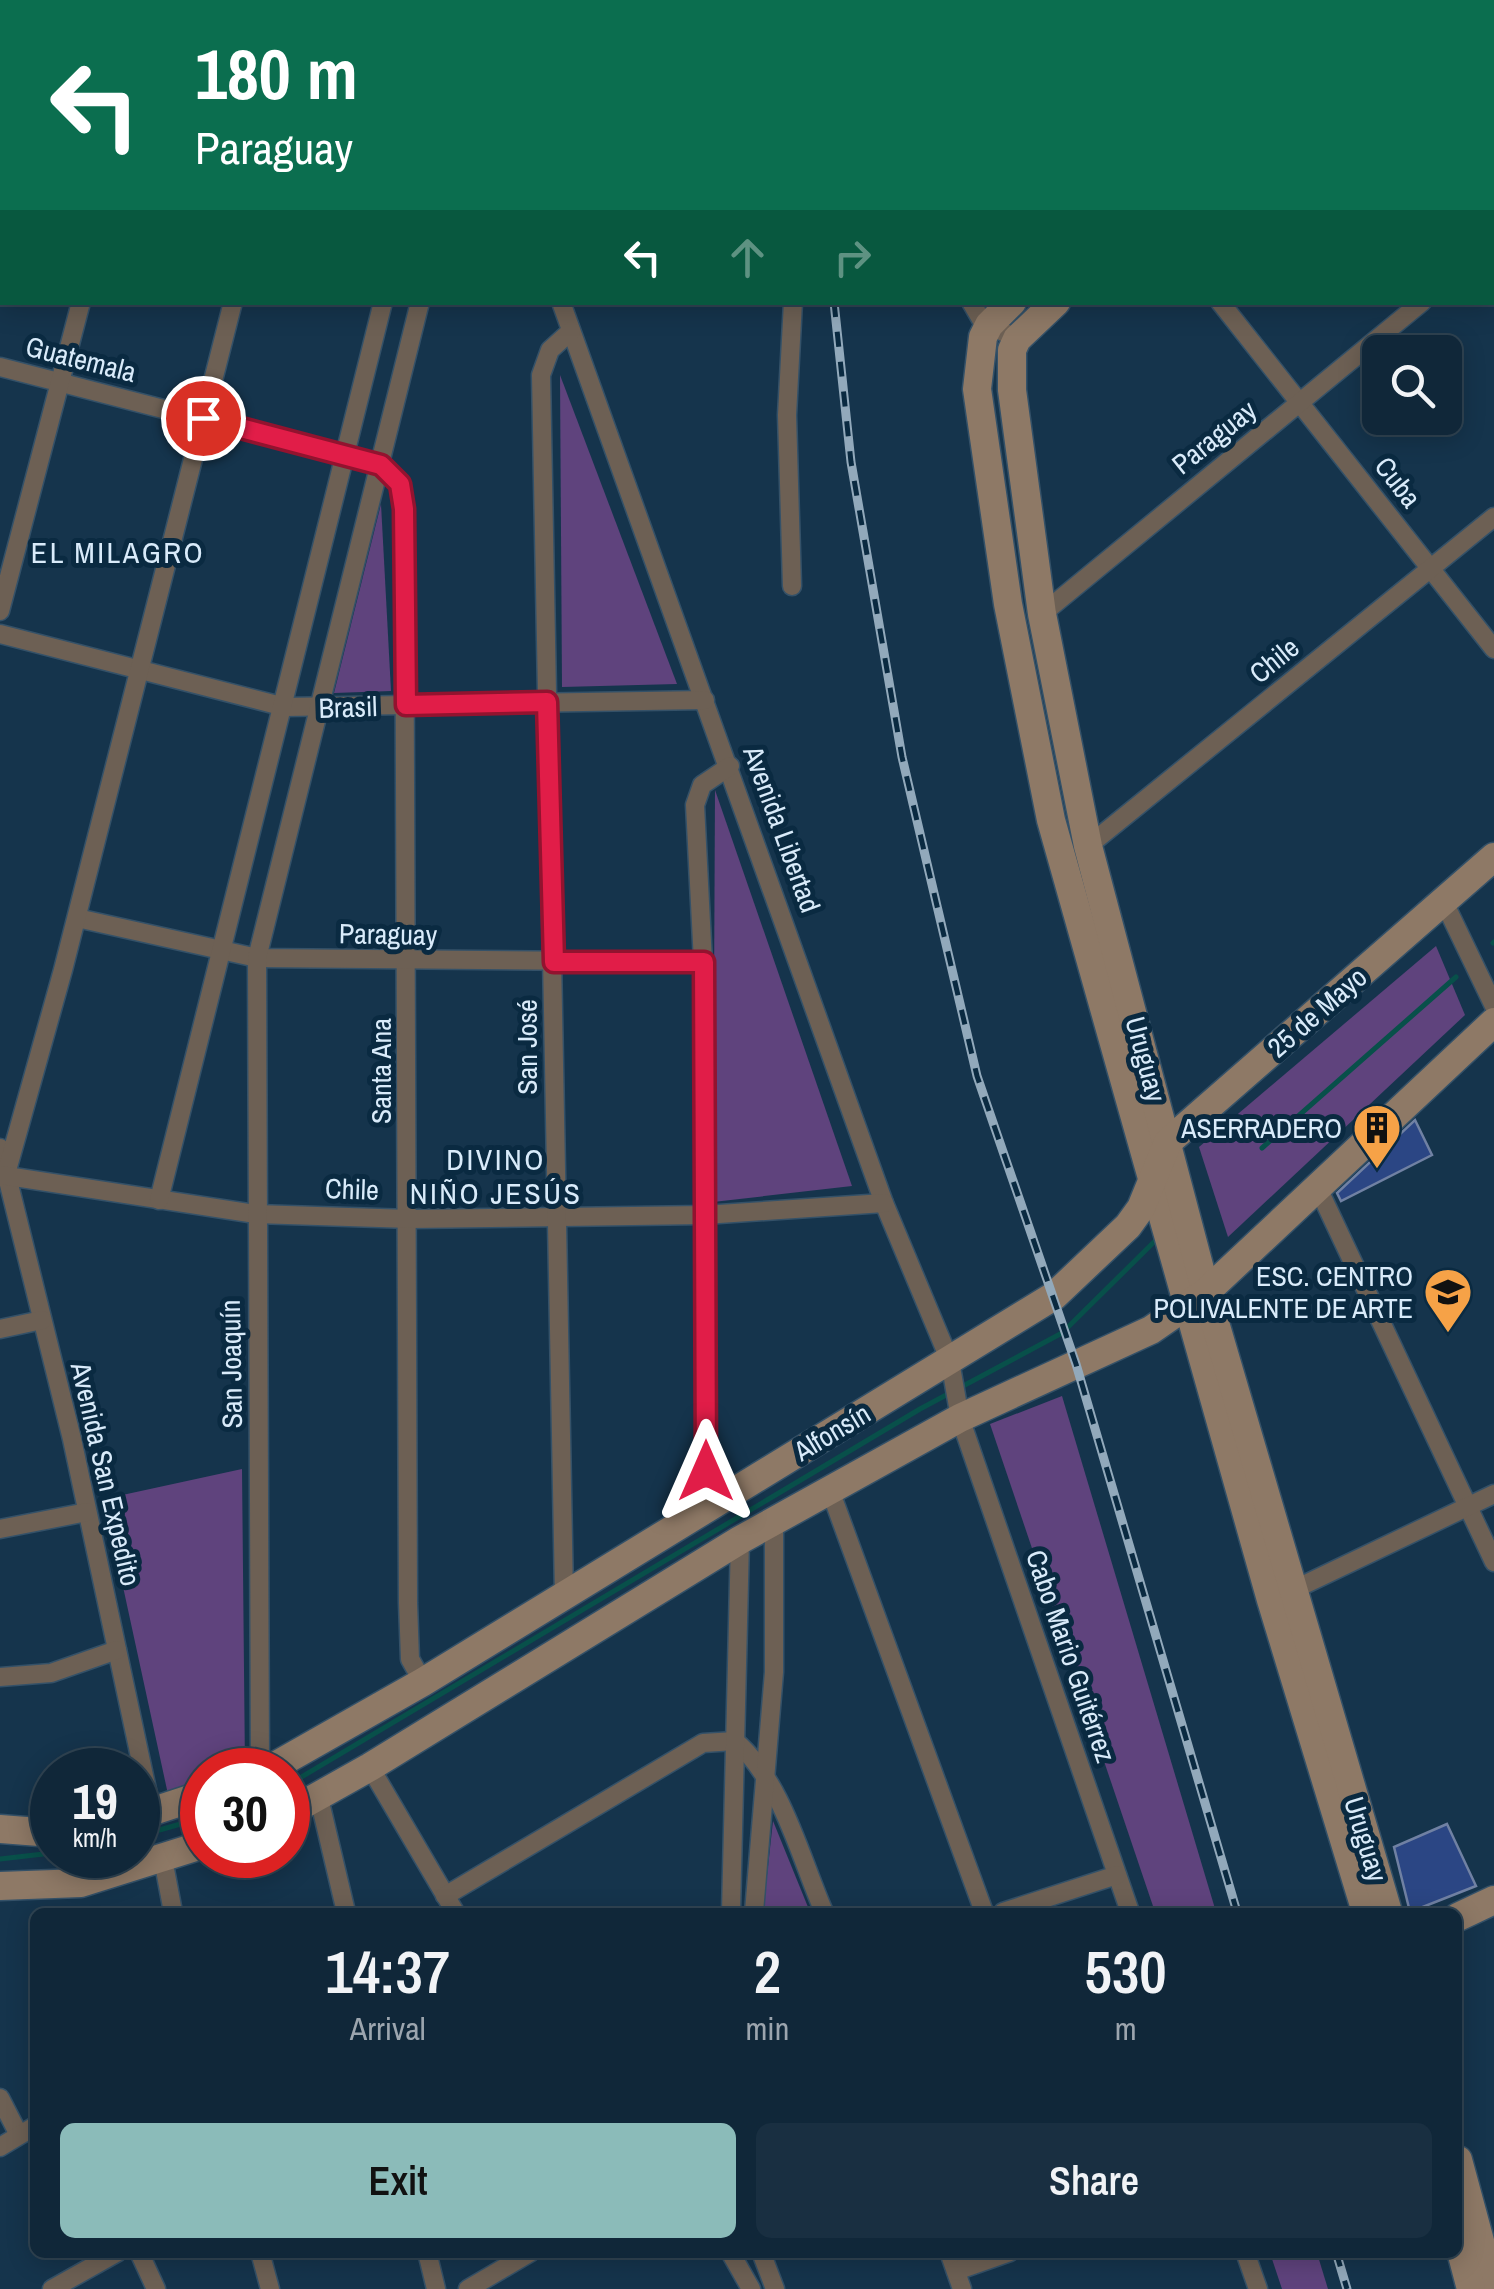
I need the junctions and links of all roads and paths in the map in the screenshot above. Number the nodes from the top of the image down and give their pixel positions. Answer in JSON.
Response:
{"nodes":[{"id":1,"x":79,"y":305,"type":"edge"},
{"id":2,"x":231,"y":305,"type":"edge"},
{"id":3,"x":383,"y":305,"type":"edge"},
{"id":4,"x":419,"y":305,"type":"edge"},
{"id":5,"x":562,"y":305,"type":"edge"},
{"id":6,"x":793,"y":305,"type":"edge"},
{"id":7,"x":1004,"y":305,"type":"edge"},
{"id":8,"x":1053,"y":305,"type":"edge"},
{"id":9,"x":1222,"y":305,"type":"edge"},
{"id":10,"x":1418,"y":305,"type":"edge"},
{"id":11,"x":980,"y":314,"type":"edge"},
{"id":12,"x":571,"y":331,"type":"junction"},
{"id":13,"x":1017,"y":339,"type":"junction"},
{"id":14,"x":0,"y":367,"type":"edge"},
{"id":15,"x":62,"y":382,"type":"junction"},
{"id":16,"x":1300,"y":401,"type":"junction"},
{"id":17,"x":203,"y":418,"type":"junction"},
{"id":18,"x":345,"y":455,"type":"junction"},
{"id":19,"x":381,"y":465,"type":"junction"},
{"id":20,"x":1494,"y":518,"type":"edge"},
{"id":21,"x":1431,"y":568,"type":"junction"},
{"id":22,"x":792,"y":586,"type":"dead end"},
{"id":23,"x":0,"y":610,"type":"edge"},
{"id":24,"x":1042,"y":614,"type":"junction"},
{"id":25,"x":0,"y":634,"type":"edge"},
{"id":26,"x":1494,"y":649,"type":"edge"},
{"id":27,"x":140,"y":668,"type":"junction"},
{"id":28,"x":706,"y":700,"type":"junction"},
{"id":29,"x":547,"y":702,"type":"junction"},
{"id":30,"x":406,"y":705,"type":"junction"},
{"id":31,"x":285,"y":707,"type":"junction"},
{"id":32,"x":322,"y":709,"type":"junction"},
{"id":33,"x":730,"y":766,"type":"junction"},
{"id":34,"x":1088,"y":846,"type":"junction"},
{"id":35,"x":1494,"y":858,"type":"edge"},
{"id":36,"x":1444,"y":902,"type":"junction"},
{"id":37,"x":76,"y":918,"type":"junction"},
{"id":38,"x":220,"y":953,"type":"junction"},
{"id":39,"x":258,"y":958,"type":"junction"},
{"id":40,"x":554,"y":962,"type":"junction"},
{"id":41,"x":704,"y":962,"type":"junction"},
{"id":42,"x":408,"y":963,"type":"junction"},
{"id":43,"x":1494,"y":1006,"type":"edge"},
{"id":44,"x":1494,"y":1022,"type":"edge"},
{"id":45,"x":1168,"y":1142,"type":"junction"},
{"id":46,"x":0,"y":1148,"type":"edge"},
{"id":47,"x":3,"y":1175,"type":"edge"},
{"id":48,"x":1150,"y":1176,"type":"junction"},
{"id":49,"x":1318,"y":1188,"type":"junction"},
{"id":50,"x":159,"y":1200,"type":"junction"},
{"id":51,"x":884,"y":1203,"type":"junction"},
{"id":52,"x":256,"y":1214,"type":"junction"},
{"id":53,"x":704,"y":1215,"type":"junction"},
{"id":54,"x":556,"y":1217,"type":"junction"},
{"id":55,"x":410,"y":1219,"type":"junction"},
{"id":56,"x":1197,"y":1299,"type":"junction"},
{"id":57,"x":42,"y":1320,"type":"junction"},
{"id":58,"x":0,"y":1329,"type":"edge"},
{"id":59,"x":951,"y":1367,"type":"junction"},
{"id":60,"x":958,"y":1409,"type":"junction"},
{"id":61,"x":830,"y":1490,"type":"junction"},
{"id":62,"x":1494,"y":1494,"type":"edge"},
{"id":63,"x":1467,"y":1507,"type":"junction"},
{"id":64,"x":706,"y":1508,"type":"junction"},
{"id":65,"x":87,"y":1512,"type":"junction"},
{"id":66,"x":774,"y":1522,"type":"junction"},
{"id":67,"x":0,"y":1529,"type":"edge"},
{"id":68,"x":740,"y":1540,"type":"junction"},
{"id":69,"x":1494,"y":1562,"type":"edge"},
{"id":70,"x":1291,"y":1591,"type":"junction"},
{"id":71,"x":564,"y":1594,"type":"junction"},
{"id":72,"x":117,"y":1650,"type":"junction"},
{"id":73,"x":0,"y":1677,"type":"edge"},
{"id":74,"x":423,"y":1682,"type":"junction"},
{"id":75,"x":735,"y":1741,"type":"junction"},
{"id":76,"x":134,"y":1748,"type":"edge"},
{"id":77,"x":260,"y":1748,"type":"edge"},
{"id":78,"x":307,"y":1748,"type":"edge"},
{"id":79,"x":370,"y":1767,"type":"junction"},
{"id":80,"x":767,"y":1779,"type":"junction"},
{"id":81,"x":318,"y":1798,"type":"junction"},
{"id":82,"x":310,"y":1802,"type":"edge"},
{"id":83,"x":0,"y":1829,"type":"edge"},
{"id":84,"x":30,"y":1831,"type":"edge"},
{"id":85,"x":180,"y":1853,"type":"edge"},
{"id":86,"x":163,"y":1859,"type":"junction"},
{"id":87,"x":1117,"y":1875,"type":"junction"},
{"id":88,"x":0,"y":1886,"type":"edge"},
{"id":89,"x":1494,"y":1900,"type":"edge"},
{"id":90,"x":450,"y":1904,"type":"edge"},
{"id":91,"x":171,"y":1908,"type":"edge"},
{"id":92,"x":345,"y":1908,"type":"edge"},
{"id":93,"x":731,"y":1908,"type":"edge"},
{"id":94,"x":754,"y":1908,"type":"edge"},
{"id":95,"x":822,"y":1908,"type":"edge"},
{"id":96,"x":983,"y":1908,"type":"edge"},
{"id":97,"x":1015,"y":1908,"type":"edge"},
{"id":98,"x":1129,"y":1908,"type":"edge"},
{"id":99,"x":1365,"y":1908,"type":"edge"},
{"id":100,"x":1387,"y":1908,"type":"edge"},
{"id":101,"x":1462,"y":1915,"type":"edge"},
{"id":102,"x":0,"y":2098,"type":"edge"},
{"id":103,"x":27,"y":2131,"type":"edge"},
{"id":104,"x":0,"y":2146,"type":"edge"},
{"id":105,"x":1462,"y":2175,"type":"edge"},
{"id":106,"x":1462,"y":2255,"type":"edge"},
{"id":107,"x":107,"y":2258,"type":"edge"},
{"id":108,"x":141,"y":2258,"type":"edge"},
{"id":109,"x":262,"y":2258,"type":"edge"},
{"id":110,"x":428,"y":2258,"type":"edge"},
{"id":111,"x":521,"y":2258,"type":"edge"},
{"id":112,"x":733,"y":2258,"type":"edge"},
{"id":113,"x":764,"y":2258,"type":"edge"},
{"id":114,"x":993,"y":2258,"type":"edge"},
{"id":115,"x":956,"y":2271,"type":"edge"},
{"id":116,"x":1248,"y":2271,"type":"edge"},
{"id":117,"x":52,"y":2289,"type":"edge"},
{"id":118,"x":156,"y":2289,"type":"edge"},
{"id":119,"x":270,"y":2289,"type":"edge"},
{"id":120,"x":436,"y":2289,"type":"edge"},
{"id":121,"x":468,"y":2289,"type":"edge"},
{"id":122,"x":751,"y":2289,"type":"edge"},
{"id":123,"x":775,"y":2289,"type":"edge"},
{"id":124,"x":1258,"y":2289,"type":"edge"},
{"id":125,"x":1471,"y":2289,"type":"edge"},
{"id":126,"x":1493,"y":2289,"type":"edge"}],
"edges":[{"from":1,"to":15,"type":"street"},
{"from":2,"to":17,"type":"street"},
{"from":3,"to":18,"type":"street"},
{"from":4,"to":19,"type":"street","name":"San Joaquín"},
{"from":5,"to":12,"type":"street","name":"Avenida Libertad"},
{"from":6,"to":22,"type":"street"},
{"from":7,"to":11,"type":"street"},
{"from":8,"to":13,"type":"street"},
{"from":9,"to":16,"type":"street","name":"Cuba"},
{"from":10,"to":16,"type":"street","name":"Paraguay"},
{"from":11,"to":13,"type":"street"},
{"from":11,"to":48,"type":"street","name":"Uruguay"},
{"from":12,"to":28,"type":"street","name":"Avenida Libertad"},
{"from":12,"to":29,"type":"street","name":"San José"},
{"from":13,"to":24,"type":"street","name":"Uruguay"},
{"from":14,"to":15,"type":"street","name":"Guatemala"},
{"from":15,"to":17,"type":"street","name":"Guatemala"},
{"from":15,"to":23,"type":"street"},
{"from":16,"to":21,"type":"street","name":"Cuba"},
{"from":16,"to":24,"type":"street","name":"Paraguay"},
{"from":17,"to":18,"type":"street","name":"Guatemala"},
{"from":17,"to":27,"type":"street"},
{"from":18,"to":19,"type":"street","name":"Guatemala"},
{"from":18,"to":31,"type":"street"},
{"from":19,"to":30,"type":"street","name":"Santa Ana"},
{"from":19,"to":32,"type":"street","name":"San Joaquín"},
{"from":20,"to":21,"type":"street","name":"Chile"},
{"from":21,"to":26,"type":"street","name":"Cuba"},
{"from":21,"to":34,"type":"street","name":"Chile"},
{"from":24,"to":34,"type":"street","name":"Uruguay"},
{"from":25,"to":27,"type":"street","name":"Brasil"},
{"from":27,"to":31,"type":"street","name":"Brasil"},
{"from":27,"to":37,"type":"street"},
{"from":28,"to":29,"type":"street","name":"Brasil"},
{"from":28,"to":33,"type":"street","name":"Avenida Libertad"},
{"from":29,"to":30,"type":"street","name":"Brasil"},
{"from":29,"to":40,"type":"street","name":"San José"},
{"from":30,"to":32,"type":"street","name":"Brasil"},
{"from":30,"to":42,"type":"street","name":"Santa Ana"},
{"from":31,"to":32,"type":"street","name":"Brasil"},
{"from":31,"to":38,"type":"street"},
{"from":32,"to":39,"type":"street","name":"San Joaquín"},
{"from":33,"to":41,"type":"street"},
{"from":33,"to":51,"type":"street","name":"Avenida Libertad"},
{"from":34,"to":45,"type":"street","name":"Uruguay"},
{"from":35,"to":36,"type":"street","name":"25 de Mayo"},
{"from":36,"to":43,"type":"street"},
{"from":36,"to":45,"type":"street","name":"25 de Mayo"},
{"from":37,"to":38,"type":"street","name":"Paraguay"},
{"from":37,"to":47,"type":"street"},
{"from":38,"to":39,"type":"street","name":"Paraguay"},
{"from":38,"to":50,"type":"street"},
{"from":39,"to":42,"type":"street","name":"Paraguay"},
{"from":39,"to":52,"type":"street","name":"San Joaquín"},
{"from":40,"to":41,"type":"street","name":"Paraguay"},
{"from":40,"to":42,"type":"street","name":"Paraguay"},
{"from":40,"to":54,"type":"street","name":"San José"},
{"from":41,"to":53,"type":"street"},
{"from":42,"to":55,"type":"street","name":"Santa Ana"},
{"from":44,"to":49,"type":"street"},
{"from":45,"to":48,"type":"street","name":"25 de Mayo"},
{"from":45,"to":56,"type":"street","name":"Uruguay"},
{"from":46,"to":47,"type":"street","name":"Avenida San Expedito"},
{"from":47,"to":50,"type":"street","name":"Chile"},
{"from":47,"to":57,"type":"street","name":"Avenida San Expedito"},
{"from":48,"to":56,"type":"street","name":"Uruguay"},
{"from":48,"to":59,"type":"street","name":"Alfonsín"},
{"from":49,"to":56,"type":"street"},
{"from":49,"to":63,"type":"street"},
{"from":50,"to":52,"type":"street","name":"Chile"},
{"from":51,"to":53,"type":"street","name":"Chile"},
{"from":51,"to":59,"type":"street","name":"Avenida Libertad"},
{"from":52,"to":55,"type":"street","name":"Chile"},
{"from":52,"to":77,"type":"street","name":"San Joaquín"},
{"from":53,"to":54,"type":"street","name":"Chile"},
{"from":53,"to":64,"type":"street"},
{"from":54,"to":55,"type":"street","name":"Chile"},
{"from":54,"to":71,"type":"street","name":"San José"},
{"from":55,"to":74,"type":"street","name":"Santa Ana"},
{"from":56,"to":60,"type":"street","name":"Alfonsín"},
{"from":56,"to":70,"type":"street","name":"Uruguay"},
{"from":56,"to":99,"type":"street","name":"Uruguay"},
{"from":57,"to":58,"type":"street"},
{"from":57,"to":65,"type":"street","name":"Avenida San Expedito"},
{"from":59,"to":60,"type":"street","name":"Cabo Mario Guitérrez"},
{"from":59,"to":64,"type":"street","name":"Alfonsín"},
{"from":60,"to":61,"type":"street","name":"Alfonsín"},
{"from":60,"to":87,"type":"street","name":"Cabo Mario Guitérrez"},
{"from":61,"to":66,"type":"street","name":"Alfonsín"},
{"from":61,"to":96,"type":"street"},
{"from":62,"to":63,"type":"street"},
{"from":63,"to":69,"type":"street"},
{"from":63,"to":70,"type":"street"},
{"from":64,"to":71,"type":"street","name":"Alfonsín"},
{"from":65,"to":67,"type":"street"},
{"from":65,"to":72,"type":"street","name":"Avenida San Expedito"},
{"from":66,"to":68,"type":"street","name":"Alfonsín"},
{"from":66,"to":80,"type":"street"},
{"from":68,"to":75,"type":"street"},
{"from":68,"to":79,"type":"street","name":"Alfonsín"},
{"from":70,"to":100,"type":"street","name":"Uruguay"},
{"from":71,"to":74,"type":"street","name":"Alfonsín"},
{"from":72,"to":73,"type":"street"},
{"from":72,"to":76,"type":"street","name":"Avenida San Expedito"},
{"from":74,"to":78,"type":"street","name":"Alfonsín"},
{"from":75,"to":80,"type":"street"},
{"from":75,"to":90,"type":"street"},
{"from":75,"to":93,"type":"street"},
{"from":79,"to":81,"type":"street","name":"Alfonsín"},
{"from":79,"to":90,"type":"street"},
{"from":80,"to":94,"type":"street"},
{"from":80,"to":95,"type":"street"},
{"from":81,"to":82,"type":"street","name":"Alfonsín"},
{"from":81,"to":92,"type":"street"},
{"from":83,"to":84,"type":"street"},
{"from":85,"to":86,"type":"street"},
{"from":86,"to":88,"type":"street"},
{"from":86,"to":91,"type":"street"},
{"from":87,"to":97,"type":"street"},
{"from":87,"to":98,"type":"street","name":"Cabo Mario Guitérrez"},
{"from":89,"to":101,"type":"street"},
{"from":102,"to":103,"type":"street"},
{"from":103,"to":104,"type":"street"},
{"from":105,"to":126,"type":"street"},
{"from":106,"to":125,"type":"street"},
{"from":107,"to":117,"type":"street"},
{"from":108,"to":118,"type":"street"},
{"from":109,"to":119,"type":"street"},
{"from":110,"to":120,"type":"street"},
{"from":111,"to":121,"type":"street"},
{"from":112,"to":122,"type":"street"},
{"from":113,"to":123,"type":"street"},
{"from":114,"to":115,"type":"street"},
{"from":116,"to":124,"type":"street"}]}
